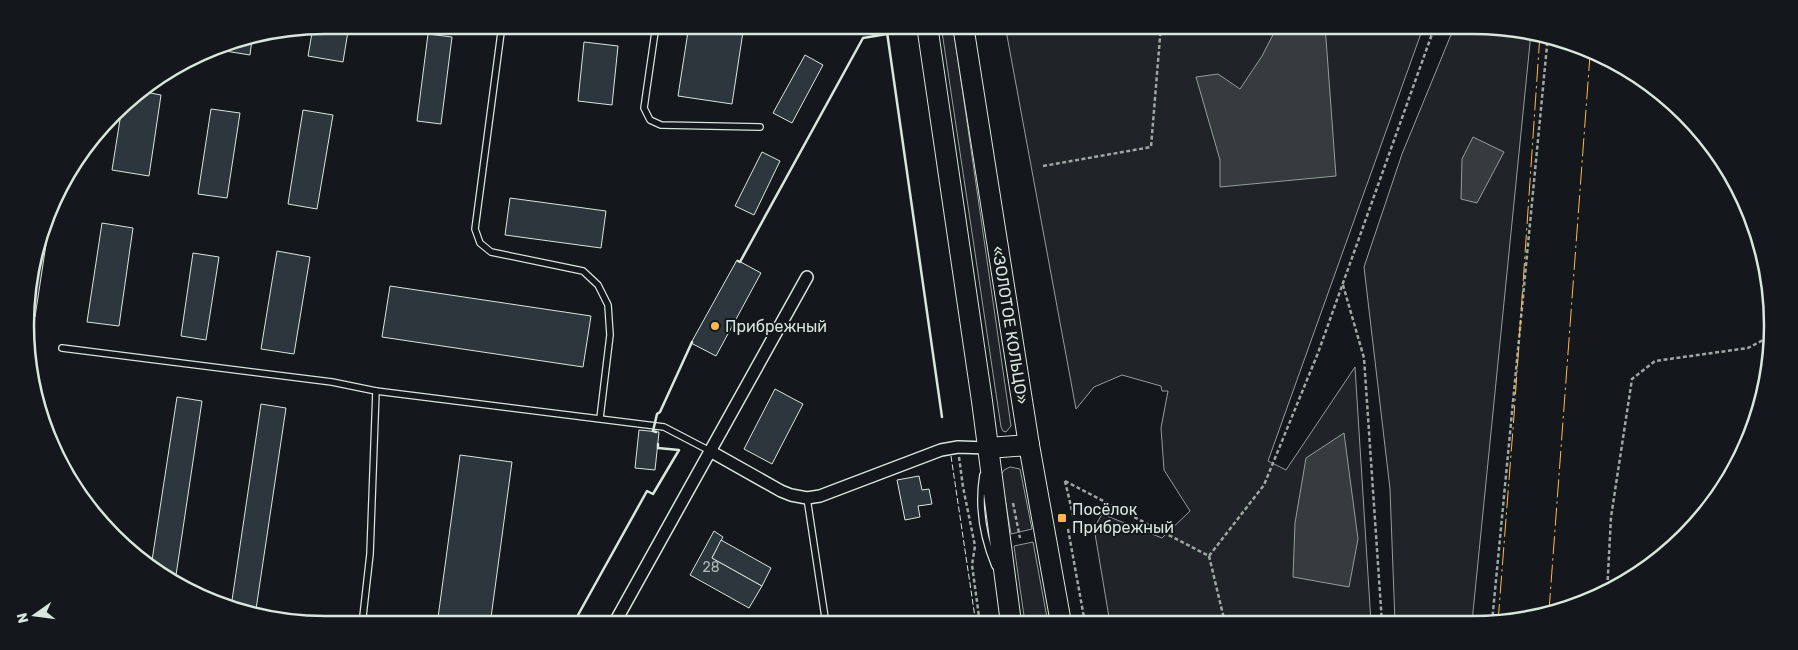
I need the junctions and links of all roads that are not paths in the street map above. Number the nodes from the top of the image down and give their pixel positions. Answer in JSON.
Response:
{"nodes":[{"id":1,"x":501,"y":34,"type":"edge"},
{"id":2,"x":655,"y":34,"type":"edge"},
{"id":3,"x":928,"y":34,"type":"edge"},
{"id":4,"x":964,"y":34,"type":"edge"},
{"id":5,"x":760,"y":127,"type":"dead end"},
{"id":6,"x":807,"y":277,"type":"dead end"},
{"id":7,"x":62,"y":348,"type":"dead end"},
{"id":8,"x":376,"y":390,"type":"junction"},
{"id":9,"x":600,"y":418,"type":"junction"},
{"id":10,"x":1029,"y":445,"type":"junction"},
{"id":11,"x":988,"y":448,"type":"junction"},
{"id":12,"x":710,"y":451,"type":"junction"},
{"id":13,"x":807,"y":498,"type":"junction"},
{"id":14,"x":363,"y":616,"type":"edge"},
{"id":15,"x":618,"y":616,"type":"edge"},
{"id":16,"x":825,"y":616,"type":"edge"},
{"id":17,"x":1010,"y":616,"type":"edge"},
{"id":18,"x":1060,"y":616,"type":"edge"}],
"edges":[{"from":1,"to":9,"type":"lane"},
{"from":2,"to":5,"type":"lane"},
{"from":3,"to":11,"type":"highway"},
{"from":4,"to":10,"type":"highway","name":"«ЗОЛОТОЕ КОЛЬЦО»"},
{"from":6,"to":12,"type":"street"},
{"from":7,"to":8,"type":"lane"},
{"from":8,"to":9,"type":"lane"},
{"from":8,"to":14,"type":"lane"},
{"from":9,"to":12,"type":"lane"},
{"from":10,"to":11,"type":"highway"},
{"from":10,"to":18,"type":"highway","name":"«ЗОЛОТОЕ КОЛЬЦО»"},
{"from":11,"to":13,"type":"street"},
{"from":11,"to":17,"type":"highway"},
{"from":12,"to":13,"type":"street"},
{"from":12,"to":15,"type":"street"},
{"from":13,"to":16,"type":"lane"}]}
